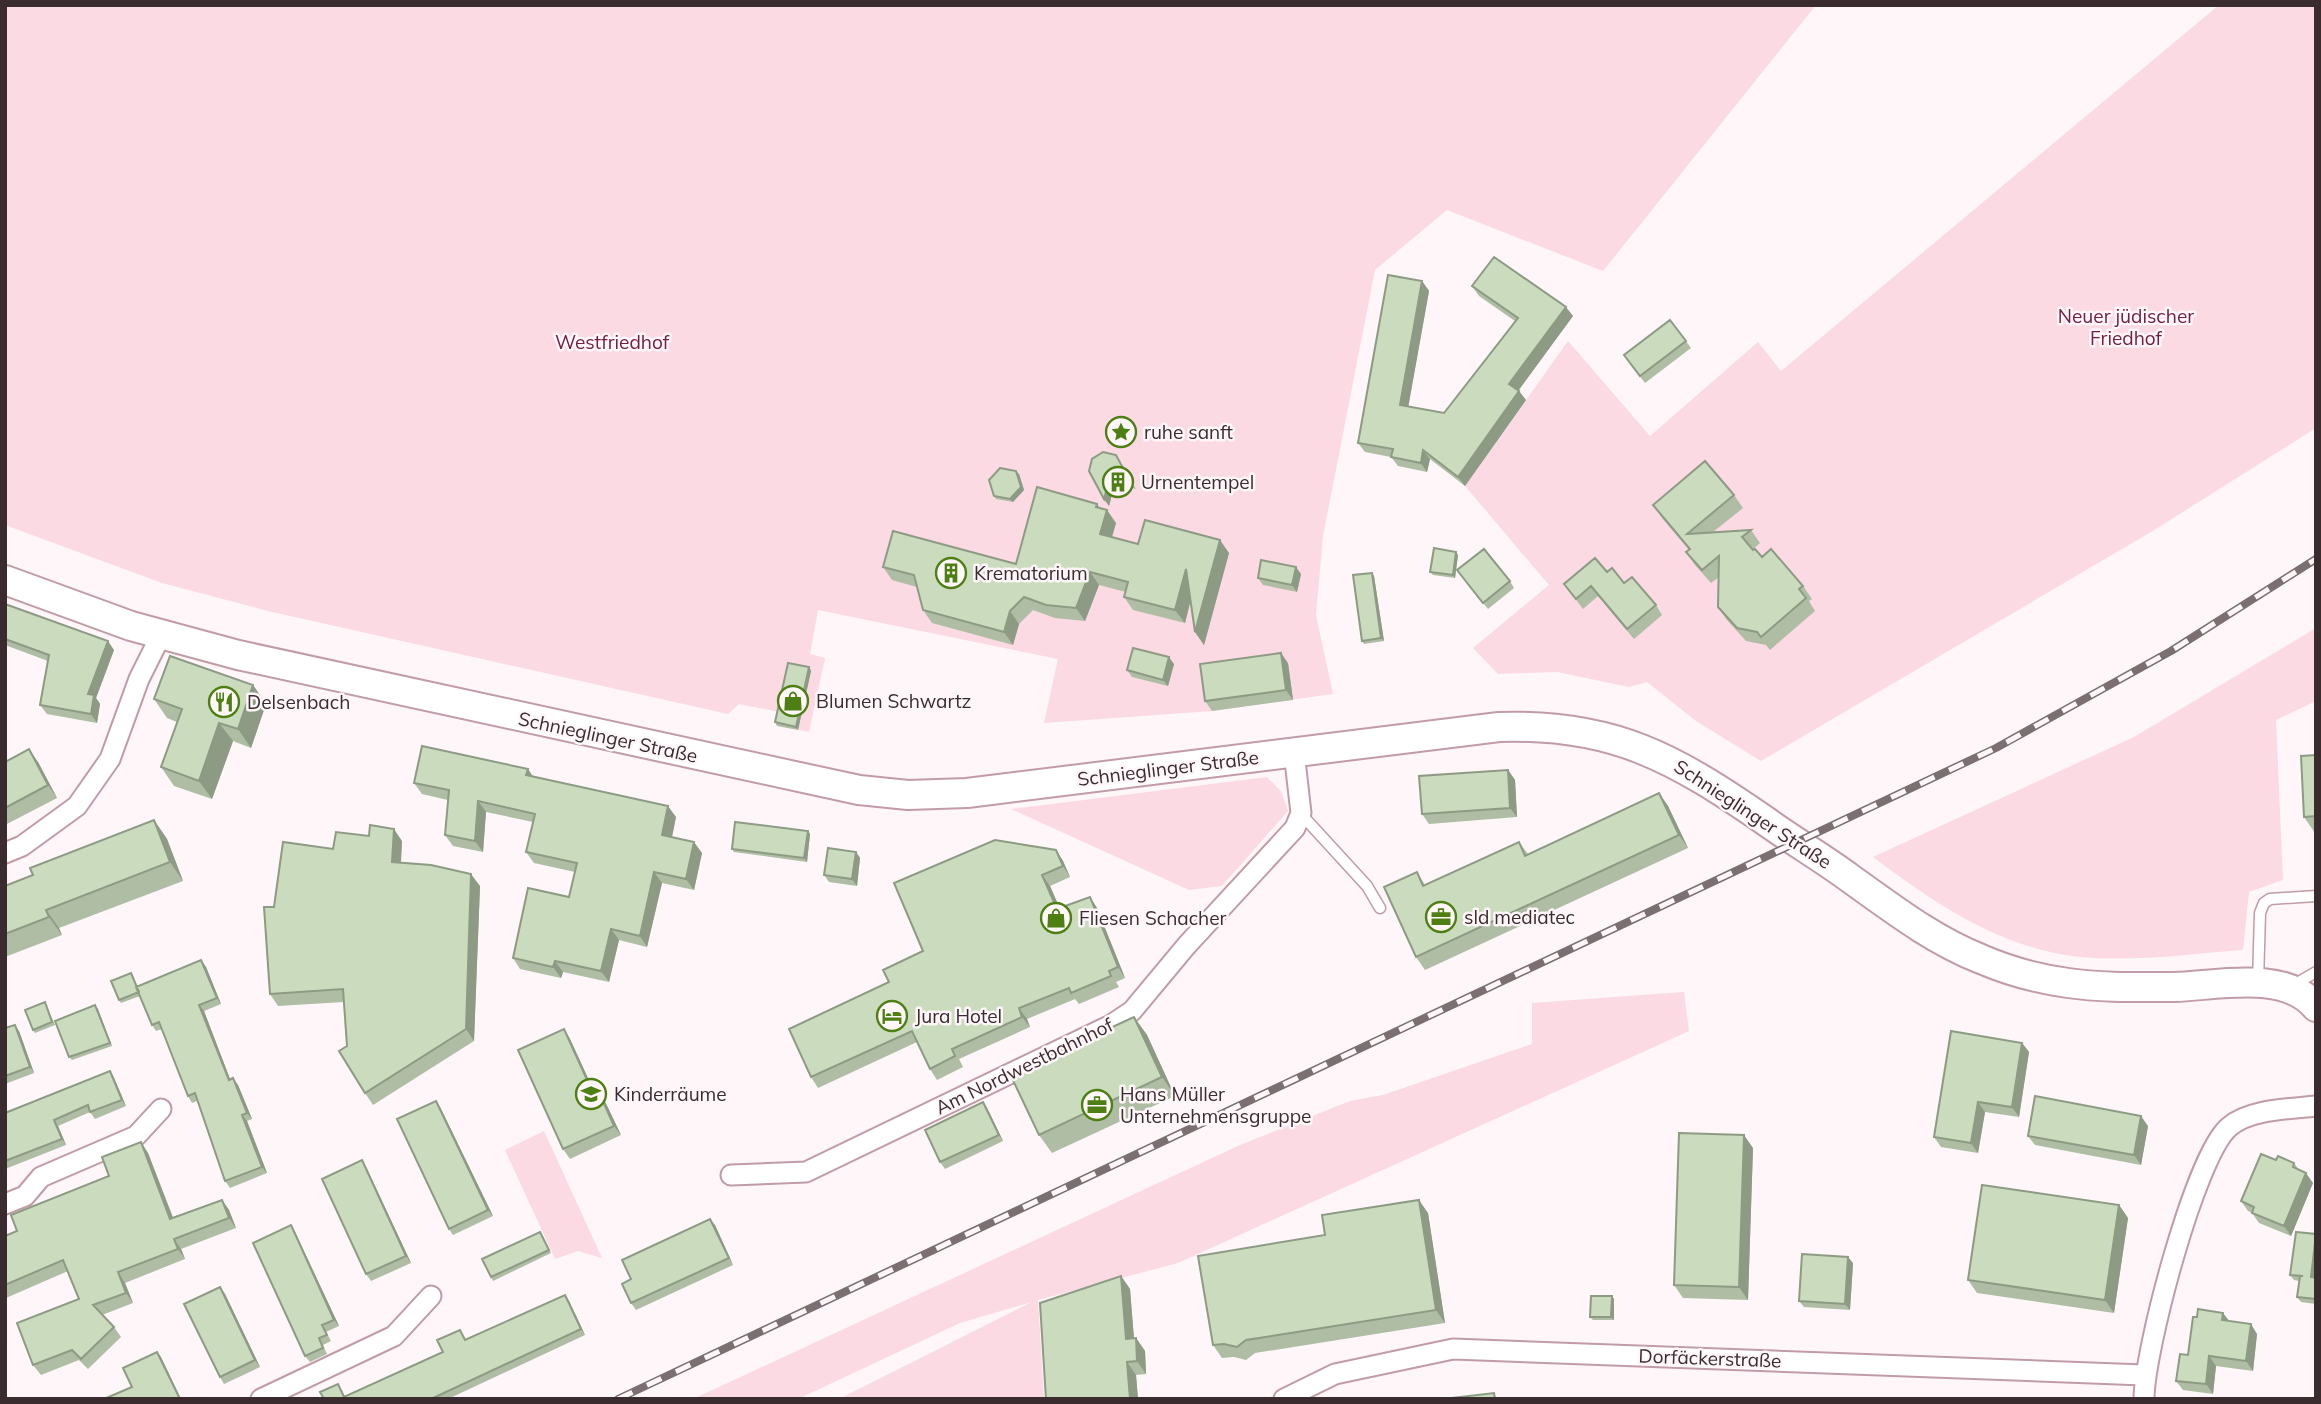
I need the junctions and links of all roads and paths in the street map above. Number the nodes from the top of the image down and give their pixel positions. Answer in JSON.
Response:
{"nodes":[{"id":1,"x":5,"y":580,"type":"edge"},
{"id":2,"x":161,"y":635,"type":"junction"},
{"id":3,"x":1294,"y":752,"type":"junction"},
{"id":4,"x":1301,"y":813,"type":"junction"},
{"id":5,"x":5,"y":853,"type":"edge"},
{"id":6,"x":2316,"y":896,"type":"edge"},
{"id":7,"x":1380,"y":908,"type":"dead end"},
{"id":8,"x":2316,"y":972,"type":"edge"},
{"id":9,"x":2258,"y":984,"type":"junction"},
{"id":10,"x":2287,"y":989,"type":"junction"},
{"id":11,"x":2316,"y":1007,"type":"edge"},
{"id":12,"x":2316,"y":1105,"type":"edge"},
{"id":13,"x":161,"y":1109,"type":"dead end"},
{"id":14,"x":731,"y":1175,"type":"dead end"},
{"id":15,"x":5,"y":1204,"type":"edge"},
{"id":16,"x":431,"y":1296,"type":"dead end"},
{"id":17,"x":2144,"y":1375,"type":"junction"},
{"id":18,"x":261,"y":1399,"type":"edge"},
{"id":19,"x":1284,"y":1399,"type":"edge"},
{"id":20,"x":2144,"y":1399,"type":"edge"}],
"edges":[{"from":1,"to":2,"type":"main road","name":"Schnieglinger Straße"},
{"from":2,"to":3,"type":"main road","name":"Schnieglinger Straße"},
{"from":2,"to":5,"type":"street"},
{"from":3,"to":4,"type":"street"},
{"from":3,"to":9,"type":"main road","name":"Schnieglinger Straße"},
{"from":4,"to":7,"type":"lane"},
{"from":4,"to":14,"type":"street","name":"Am Nordwestbahnhof"},
{"from":6,"to":9,"type":"lane"},
{"from":8,"to":10,"type":"lane"},
{"from":9,"to":10,"type":"main road","name":"Schnieglinger Straße"},
{"from":10,"to":11,"type":"main road","name":"Schnieglinger Straße"},
{"from":12,"to":17,"type":"street"},
{"from":13,"to":15,"type":"street"},
{"from":16,"to":18,"type":"street"},
{"from":17,"to":19,"type":"street","name":"Dorfäckerstraße"},
{"from":17,"to":20,"type":"street"}]}
